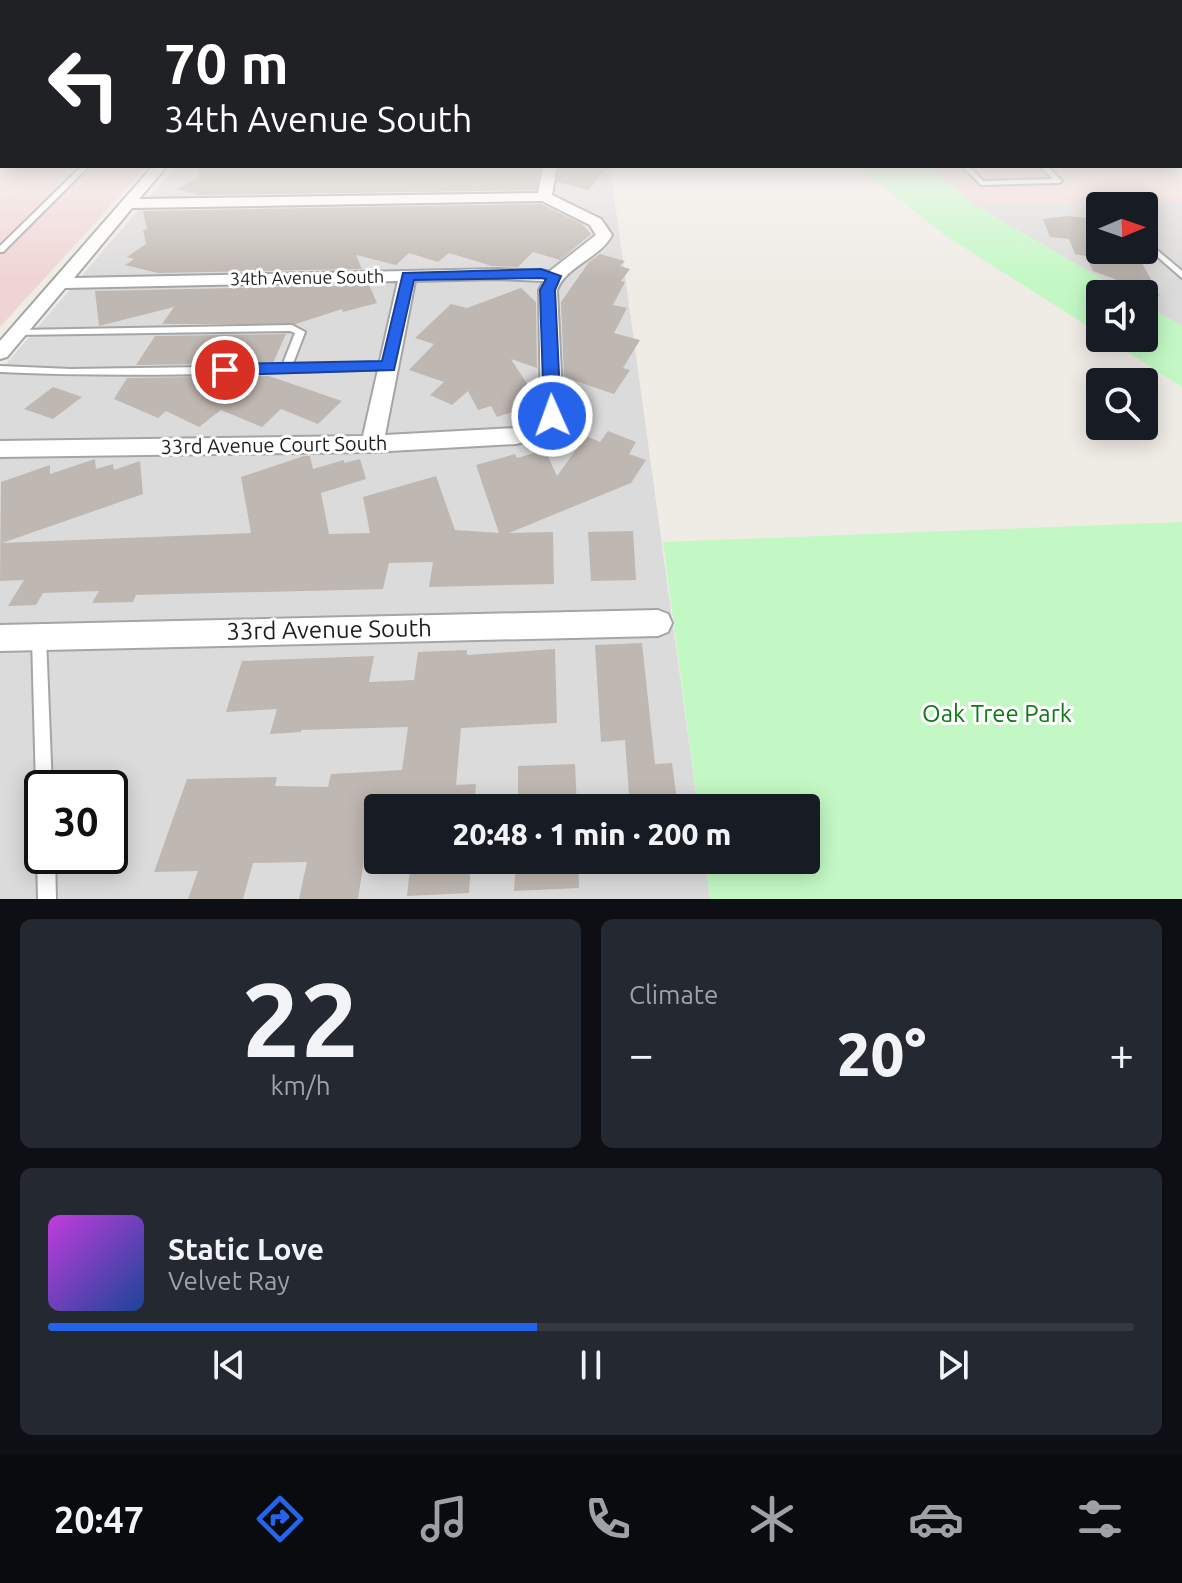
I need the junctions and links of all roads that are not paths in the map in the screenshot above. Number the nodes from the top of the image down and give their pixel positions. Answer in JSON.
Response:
{"nodes":[{"id":1,"x":56,"y":195,"type":"edge"},
{"id":2,"x":135,"y":195,"type":"edge"},
{"id":3,"x":544,"y":197,"type":"joint"},
{"id":4,"x":127,"y":204,"type":"junction"},
{"id":5,"x":0,"y":250,"type":"edge"},
{"id":6,"x":1158,"y":254,"type":"edge"},
{"id":7,"x":1182,"y":275,"type":"edge"},
{"id":8,"x":408,"y":276,"type":"junction"},
{"id":9,"x":554,"y":276,"type":"junction"},
{"id":10,"x":60,"y":283,"type":"junction"},
{"id":11,"x":17,"y":333,"type":"junction"},
{"id":12,"x":0,"y":353,"type":"edge"},
{"id":13,"x":388,"y":366,"type":"junction"},
{"id":14,"x":0,"y":369,"type":"edge"},
{"id":15,"x":286,"y":369,"type":"junction"},
{"id":16,"x":372,"y":444,"type":"junction"},
{"id":17,"x":0,"y":449,"type":"edge"},
{"id":18,"x":658,"y":623,"type":"dead end"},
{"id":19,"x":39,"y":636,"type":"junction"},
{"id":20,"x":0,"y":638,"type":"edge"},
{"id":21,"x":43,"y":770,"type":"edge"},
{"id":22,"x":46,"y":874,"type":"edge"},
{"id":23,"x":47,"y":899,"type":"edge"}],
"edges":[{"from":1,"to":5,"type":"lane"},
{"from":2,"to":4,"type":"street"},
{"from":3,"to":4,"type":"street"},
{"from":3,"to":9,"type":"street"},
{"from":4,"to":10,"type":"street"},
{"from":6,"to":7,"type":"lane"},
{"from":8,"to":9,"type":"street","name":"34th Avenue South"},
{"from":8,"to":10,"type":"street","name":"34th Avenue South"},
{"from":8,"to":13,"type":"street"},
{"from":9,"to":16,"type":"street","name":"33rd Avenue Court South"},
{"from":10,"to":11,"type":"street"},
{"from":11,"to":12,"type":"street"},
{"from":11,"to":15,"type":"lane"},
{"from":13,"to":15,"type":"lane"},
{"from":13,"to":16,"type":"street"},
{"from":14,"to":15,"type":"lane"},
{"from":16,"to":17,"type":"street","name":"33rd Avenue Court South"},
{"from":18,"to":19,"type":"street","name":"33rd Avenue South"},
{"from":19,"to":20,"type":"street","name":"33rd Avenue South"},
{"from":19,"to":21,"type":"lane"},
{"from":22,"to":23,"type":"lane"}]}
